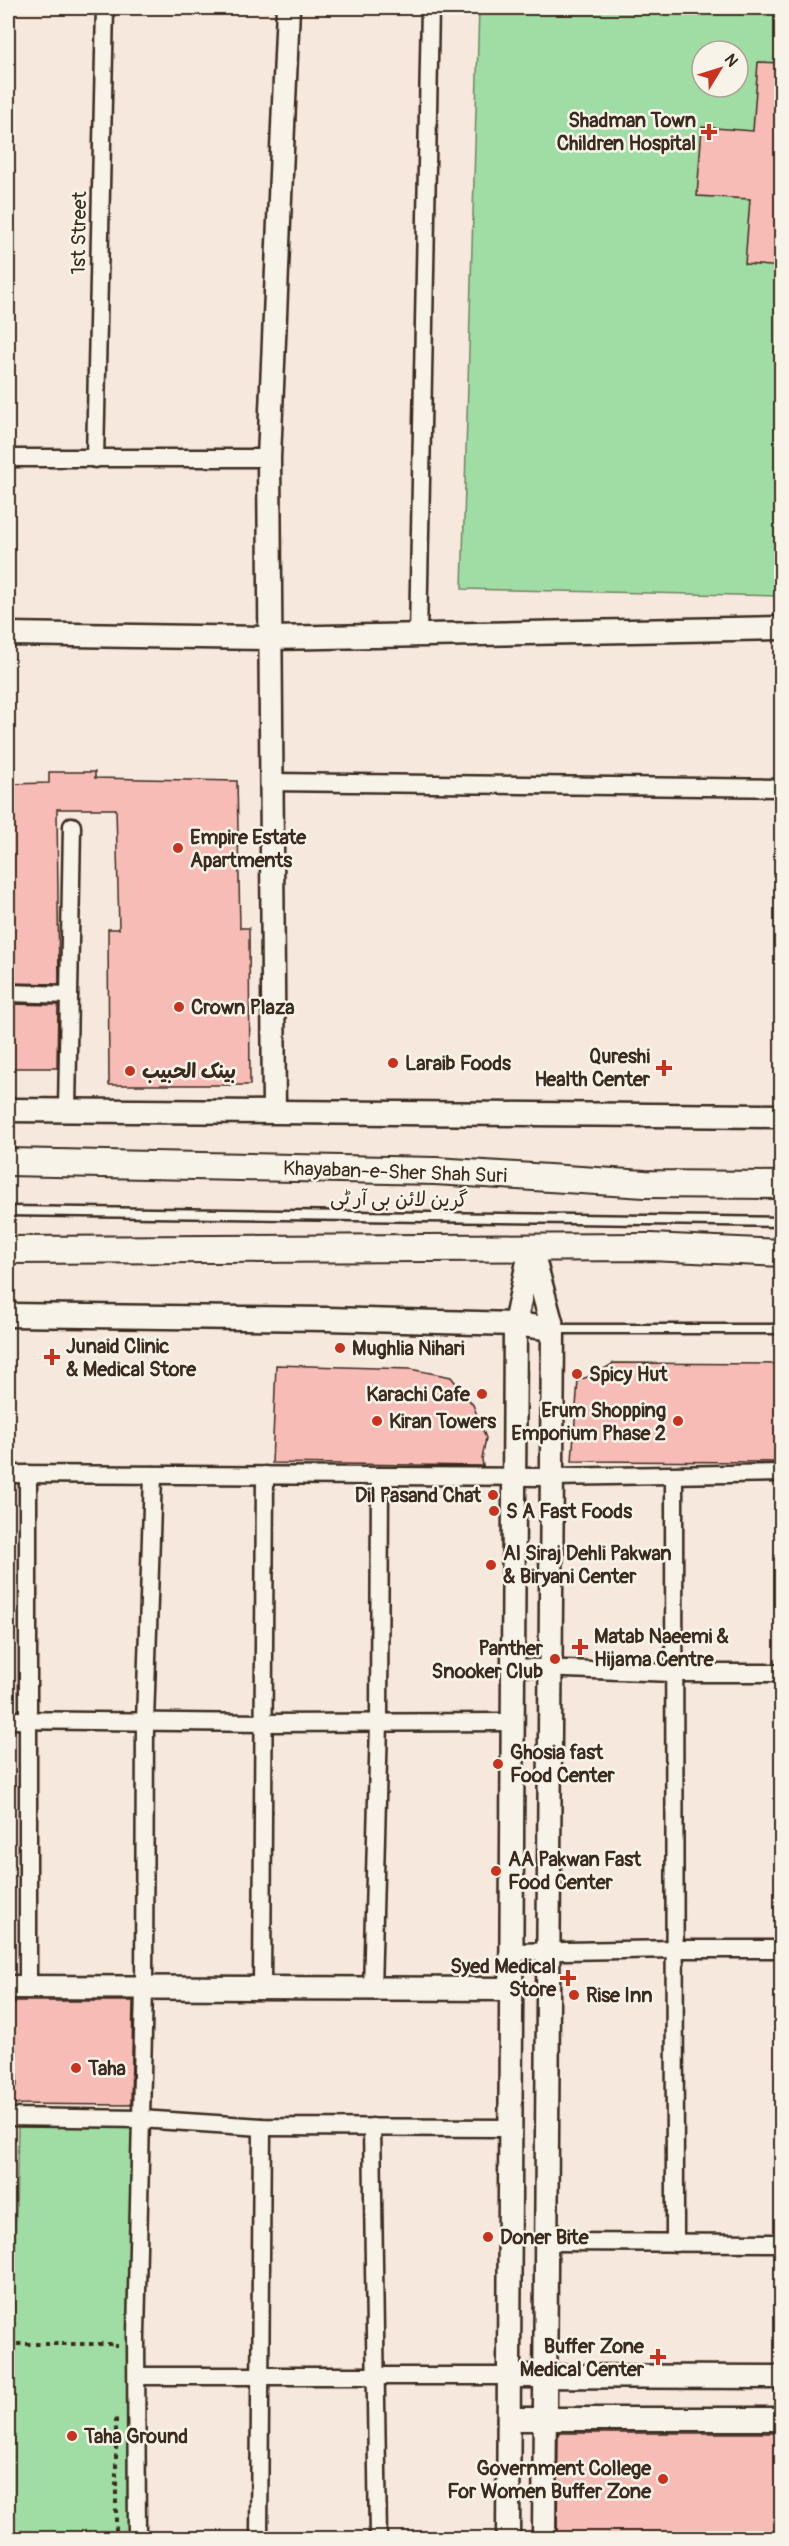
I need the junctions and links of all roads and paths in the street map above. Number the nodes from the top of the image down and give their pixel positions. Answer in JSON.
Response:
{"nodes":[{"id":1,"x":105,"y":8,"type":"edge"},
{"id":2,"x":288,"y":8,"type":"edge"},
{"id":3,"x":430,"y":8,"type":"edge"},
{"id":4,"x":8,"y":458,"type":"edge"},
{"id":5,"x":95,"y":459,"type":"junction"},
{"id":6,"x":269,"y":459,"type":"junction"},
{"id":7,"x":782,"y":628,"type":"edge"},
{"id":8,"x":8,"y":634,"type":"edge"},
{"id":9,"x":418,"y":637,"type":"junction"},
{"id":10,"x":271,"y":638,"type":"junction"},
{"id":11,"x":272,"y":782,"type":"junction"},
{"id":12,"x":782,"y":788,"type":"edge"},
{"id":13,"x":72,"y":826,"type":"dead end"},
{"id":14,"x":8,"y":993,"type":"edge"},
{"id":15,"x":69,"y":994,"type":"junction"},
{"id":16,"x":8,"y":1110,"type":"edge"},
{"id":17,"x":67,"y":1110,"type":"junction"},
{"id":18,"x":274,"y":1111,"type":"junction"},
{"id":19,"x":782,"y":1116,"type":"edge"},
{"id":20,"x":8,"y":1162,"type":"edge"},
{"id":21,"x":782,"y":1185,"type":"edge"},
{"id":22,"x":10,"y":1209,"type":"edge"},
{"id":23,"x":782,"y":1222,"type":"edge"},
{"id":24,"x":531,"y":1248,"type":"junction"},
{"id":25,"x":8,"y":1250,"type":"edge"},
{"id":26,"x":782,"y":1253,"type":"edge"},
{"id":27,"x":8,"y":1315,"type":"edge"},
{"id":28,"x":515,"y":1324,"type":"junction"},
{"id":29,"x":553,"y":1329,"type":"junction"},
{"id":30,"x":782,"y":1329,"type":"edge"},
{"id":31,"x":782,"y":1473,"type":"edge"},
{"id":32,"x":8,"y":1474,"type":"edge"},
{"id":33,"x":28,"y":1474,"type":"junction"},
{"id":34,"x":153,"y":1474,"type":"junction"},
{"id":35,"x":265,"y":1475,"type":"junction"},
{"id":36,"x":380,"y":1476,"type":"junction"},
{"id":37,"x":674,"y":1476,"type":"junction"},
{"id":38,"x":514,"y":1477,"type":"junction"},
{"id":39,"x":551,"y":1477,"type":"junction"},
{"id":40,"x":513,"y":1667,"type":"junction"},
{"id":41,"x":550,"y":1667,"type":"junction"},
{"id":42,"x":673,"y":1673,"type":"junction"},
{"id":43,"x":782,"y":1673,"type":"edge"},
{"id":44,"x":8,"y":1720,"type":"edge"},
{"id":45,"x":29,"y":1720,"type":"junction"},
{"id":46,"x":146,"y":1722,"type":"junction"},
{"id":47,"x":513,"y":1722,"type":"junction"},
{"id":48,"x":263,"y":1723,"type":"junction"},
{"id":49,"x":379,"y":1723,"type":"junction"},
{"id":50,"x":676,"y":1948,"type":"junction"},
{"id":51,"x":782,"y":1949,"type":"edge"},
{"id":52,"x":512,"y":1952,"type":"junction"},
{"id":53,"x":548,"y":1953,"type":"junction"},
{"id":54,"x":18,"y":1987,"type":"edge"},
{"id":55,"x":144,"y":1988,"type":"junction"},
{"id":56,"x":262,"y":1988,"type":"junction"},
{"id":57,"x":511,"y":1989,"type":"junction"},
{"id":58,"x":372,"y":1990,"type":"junction"},
{"id":59,"x":8,"y":2117,"type":"edge"},
{"id":60,"x":140,"y":2119,"type":"junction"},
{"id":61,"x":262,"y":2127,"type":"junction"},
{"id":62,"x":372,"y":2127,"type":"junction"},
{"id":63,"x":510,"y":2128,"type":"junction"},
{"id":64,"x":547,"y":2242,"type":"junction"},
{"id":65,"x":675,"y":2243,"type":"junction"},
{"id":66,"x":782,"y":2243,"type":"edge"},
{"id":67,"x":8,"y":2344,"type":"edge"},
{"id":68,"x":116,"y":2356,"type":"dead end"},
{"id":69,"x":261,"y":2375,"type":"junction"},
{"id":70,"x":375,"y":2375,"type":"junction"},
{"id":71,"x":557,"y":2375,"type":"junction"},
{"id":72,"x":137,"y":2376,"type":"junction"},
{"id":73,"x":509,"y":2376,"type":"junction"},
{"id":74,"x":782,"y":2377,"type":"edge"},
{"id":75,"x":116,"y":2415,"type":"dead end"},
{"id":76,"x":570,"y":2419,"type":"junction"},
{"id":77,"x":782,"y":2419,"type":"edge"},
{"id":78,"x":509,"y":2420,"type":"junction"},
{"id":79,"x":544,"y":2420,"type":"junction"},
{"id":80,"x":112,"y":2538,"type":"edge"},
{"id":81,"x":137,"y":2538,"type":"edge"},
{"id":82,"x":259,"y":2538,"type":"edge"},
{"id":83,"x":378,"y":2538,"type":"edge"},
{"id":84,"x":507,"y":2538,"type":"edge"},
{"id":85,"x":544,"y":2538,"type":"edge"}],
"edges":[{"from":1,"to":5,"type":"street","name":"1st Street"},
{"from":2,"to":6,"type":"street"},
{"from":3,"to":9,"type":"street"},
{"from":4,"to":5,"type":"street"},
{"from":5,"to":6,"type":"street"},
{"from":6,"to":10,"type":"street"},
{"from":7,"to":9,"type":"street"},
{"from":8,"to":10,"type":"street"},
{"from":9,"to":10,"type":"street"},
{"from":10,"to":11,"type":"street"},
{"from":11,"to":12,"type":"street"},
{"from":11,"to":18,"type":"street"},
{"from":13,"to":15,"type":"street"},
{"from":14,"to":15,"type":"street"},
{"from":15,"to":17,"type":"street"},
{"from":16,"to":17,"type":"street"},
{"from":17,"to":18,"type":"street"},
{"from":18,"to":19,"type":"street"},
{"from":20,"to":21,"type":"main road","name":"Khayaban-e-Sher Shah Suri"},
{"from":22,"to":23,"type":"lane","name":"گرین لائن بی آر ٹی"},
{"from":24,"to":25,"type":"main road"},
{"from":24,"to":26,"type":"main road"},
{"from":24,"to":28,"type":"street"},
{"from":24,"to":29,"type":"street"},
{"from":27,"to":28,"type":"street"},
{"from":28,"to":29,"type":"street"},
{"from":28,"to":38,"type":"street"},
{"from":29,"to":30,"type":"lane"},
{"from":29,"to":39,"type":"street"},
{"from":31,"to":37,"type":"street"},
{"from":32,"to":33,"type":"street"},
{"from":33,"to":34,"type":"street"},
{"from":33,"to":45,"type":"street"},
{"from":34,"to":35,"type":"street"},
{"from":34,"to":46,"type":"street"},
{"from":35,"to":36,"type":"street"},
{"from":35,"to":48,"type":"street"},
{"from":36,"to":38,"type":"street"},
{"from":36,"to":49,"type":"street"},
{"from":37,"to":39,"type":"street"},
{"from":37,"to":42,"type":"street"},
{"from":38,"to":39,"type":"street"},
{"from":38,"to":40,"type":"street"},
{"from":39,"to":41,"type":"street"},
{"from":40,"to":41,"type":"street"},
{"from":40,"to":47,"type":"street"},
{"from":41,"to":42,"type":"street"},
{"from":41,"to":53,"type":"street"},
{"from":42,"to":43,"type":"street"},
{"from":42,"to":50,"type":"street"},
{"from":44,"to":45,"type":"street"},
{"from":45,"to":46,"type":"street"},
{"from":45,"to":54,"type":"street"},
{"from":46,"to":48,"type":"street"},
{"from":46,"to":55,"type":"street"},
{"from":47,"to":49,"type":"street"},
{"from":47,"to":52,"type":"street"},
{"from":48,"to":49,"type":"street"},
{"from":48,"to":56,"type":"street"},
{"from":49,"to":58,"type":"street"},
{"from":50,"to":51,"type":"street"},
{"from":50,"to":53,"type":"street"},
{"from":50,"to":65,"type":"street"},
{"from":52,"to":53,"type":"street"},
{"from":52,"to":57,"type":"street"},
{"from":53,"to":64,"type":"street"},
{"from":54,"to":55,"type":"street"},
{"from":55,"to":56,"type":"street"},
{"from":55,"to":60,"type":"street"},
{"from":56,"to":58,"type":"street"},
{"from":57,"to":58,"type":"street"},
{"from":57,"to":63,"type":"street"},
{"from":59,"to":60,"type":"street"},
{"from":60,"to":61,"type":"street"},
{"from":60,"to":72,"type":"street"},
{"from":61,"to":62,"type":"street"},
{"from":61,"to":69,"type":"street"},
{"from":62,"to":63,"type":"street"},
{"from":62,"to":70,"type":"street"},
{"from":63,"to":73,"type":"street"},
{"from":64,"to":65,"type":"street"},
{"from":64,"to":71,"type":"street"},
{"from":65,"to":66,"type":"street"},
{"from":67,"to":68,"type":"path"},
{"from":69,"to":70,"type":"street"},
{"from":69,"to":72,"type":"street"},
{"from":69,"to":82,"type":"street"},
{"from":70,"to":73,"type":"street"},
{"from":70,"to":83,"type":"street"},
{"from":71,"to":73,"type":"street"},
{"from":71,"to":74,"type":"street"},
{"from":71,"to":76,"type":"street"},
{"from":71,"to":79,"type":"street"},
{"from":72,"to":81,"type":"street"},
{"from":73,"to":78,"type":"street"},
{"from":75,"to":80,"type":"path"},
{"from":76,"to":77,"type":"street"},
{"from":76,"to":79,"type":"street"},
{"from":78,"to":79,"type":"street"},
{"from":78,"to":84,"type":"street"},
{"from":79,"to":85,"type":"street"}]}
